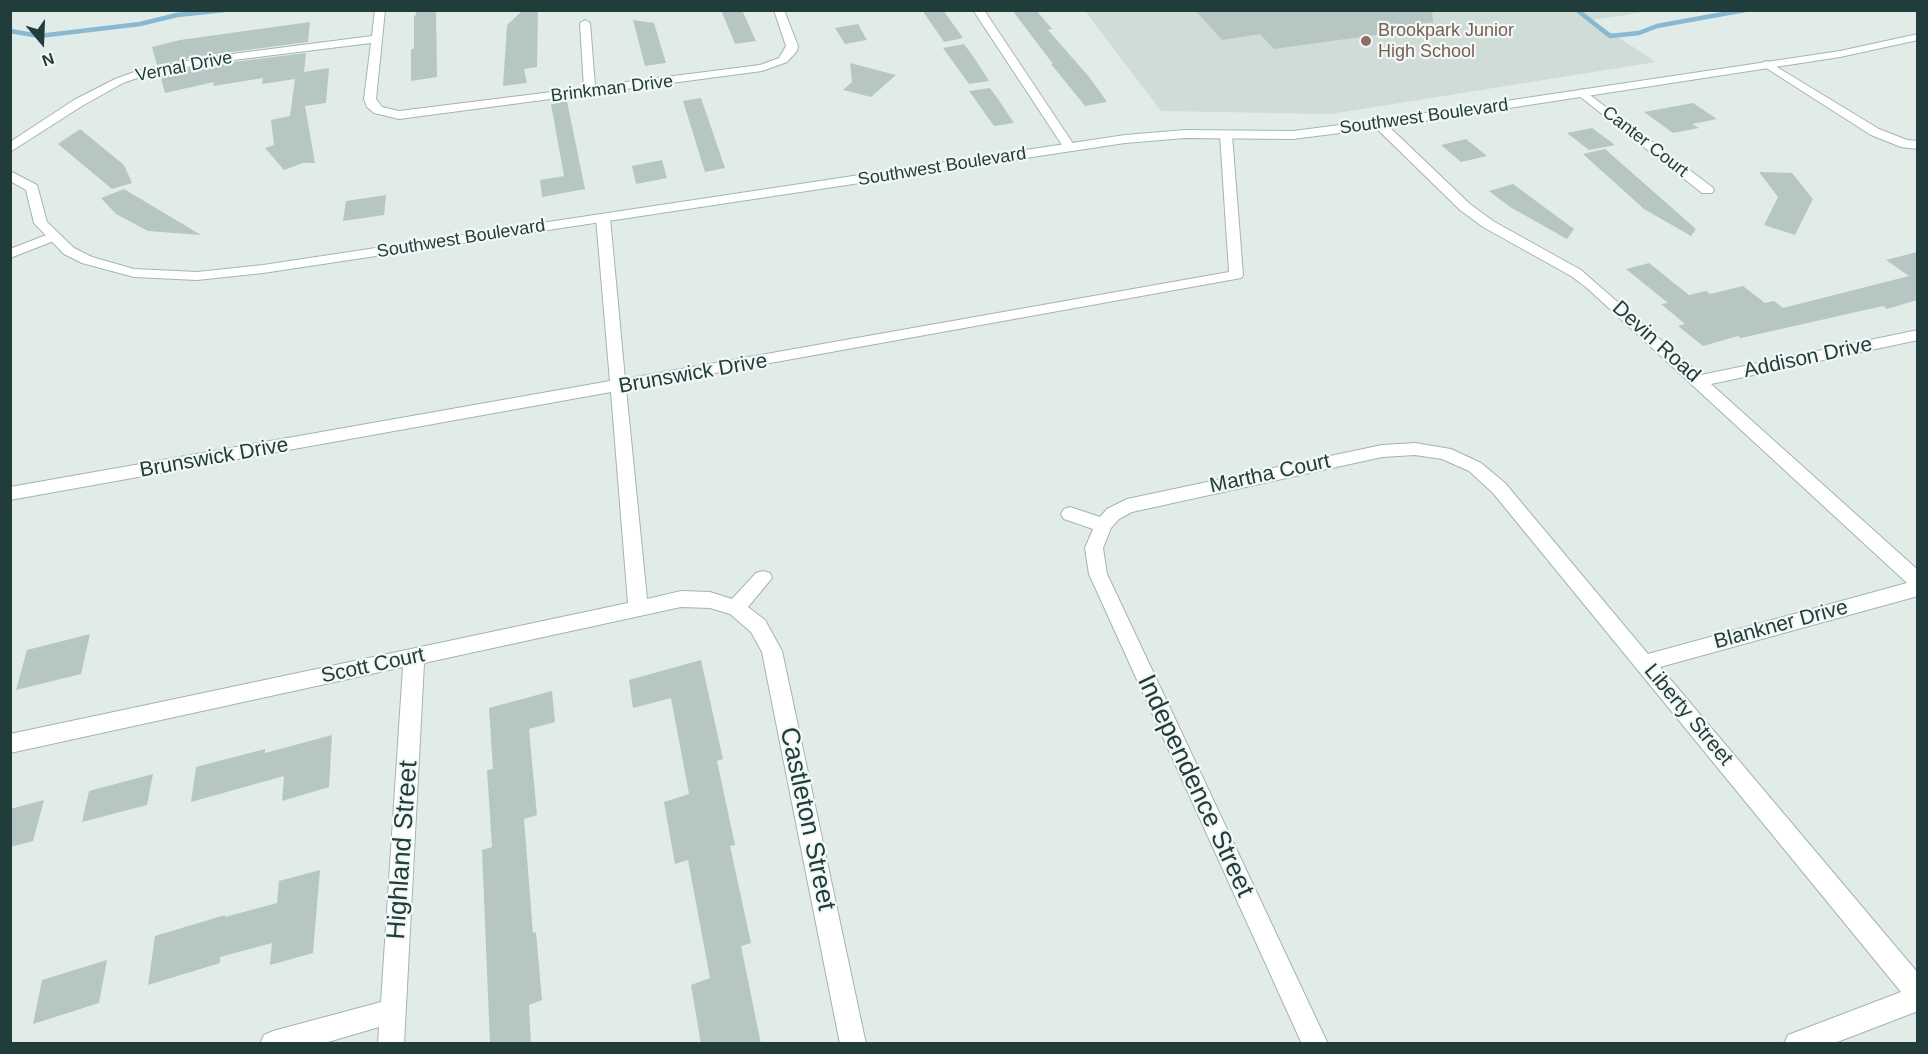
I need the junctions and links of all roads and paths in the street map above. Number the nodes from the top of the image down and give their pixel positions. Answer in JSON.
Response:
{"nodes":[{"id":1,"x":380,"y":10,"type":"edge"},
{"id":2,"x":779,"y":10,"type":"edge"},
{"id":3,"x":978,"y":10,"type":"edge"},
{"id":4,"x":585,"y":23,"type":"dead end"},
{"id":5,"x":1917,"y":37,"type":"edge"},
{"id":6,"x":376,"y":39,"type":"junction"},
{"id":7,"x":783,"y":60,"type":"junction"},
{"id":8,"x":1767,"y":64,"type":"junction"},
{"id":9,"x":798,"y":65,"type":"dead end"},
{"id":10,"x":590,"y":92,"type":"junction"},
{"id":11,"x":1582,"y":93,"type":"junction"},
{"id":12,"x":384,"y":112,"type":"junction"},
{"id":13,"x":369,"y":121,"type":"dead end"},
{"id":14,"x":1379,"y":124,"type":"junction"},
{"id":15,"x":1226,"y":135,"type":"junction"},
{"id":16,"x":1917,"y":145,"type":"edge"},
{"id":17,"x":1070,"y":147,"type":"junction"},
{"id":18,"x":10,"y":148,"type":"edge"},
{"id":19,"x":10,"y":175,"type":"edge"},
{"id":20,"x":1707,"y":190,"type":"dead end"},
{"id":21,"x":603,"y":218,"type":"junction"},
{"id":22,"x":54,"y":236,"type":"junction"},
{"id":23,"x":10,"y":254,"type":"edge"},
{"id":24,"x":1917,"y":335,"type":"edge"},
{"id":25,"x":1700,"y":381,"type":"junction"},
{"id":26,"x":618,"y":387,"type":"junction"},
{"id":27,"x":1445,"y":453,"type":"joint"},
{"id":28,"x":10,"y":494,"type":"edge"},
{"id":29,"x":1070,"y":514,"type":"dead end"},
{"id":30,"x":1103,"y":525,"type":"junction"},
{"id":31,"x":763,"y":578,"type":"dead end"},
{"id":32,"x":1917,"y":582,"type":"edge"},
{"id":33,"x":1917,"y":588,"type":"edge"},
{"id":34,"x":736,"y":608,"type":"junction"},
{"id":35,"x":639,"y":609,"type":"junction"},
{"id":36,"x":414,"y":657,"type":"junction"},
{"id":37,"x":1645,"y":663,"type":"junction"},
{"id":38,"x":10,"y":744,"type":"edge"},
{"id":39,"x":1917,"y":993,"type":"edge"},
{"id":40,"x":1917,"y":998,"type":"edge"},
{"id":41,"x":393,"y":1011,"type":"junction"},
{"id":42,"x":273,"y":1044,"type":"edge"},
{"id":43,"x":391,"y":1044,"type":"edge"},
{"id":44,"x":853,"y":1044,"type":"edge"},
{"id":45,"x":1315,"y":1044,"type":"edge"},
{"id":46,"x":1797,"y":1044,"type":"edge"}],
"edges":[{"from":1,"to":6,"type":"street"},
{"from":2,"to":7,"type":"street"},
{"from":3,"to":17,"type":"street"},
{"from":4,"to":10,"type":"street"},
{"from":5,"to":8,"type":"street","name":"Southwest Boulevard"},
{"from":6,"to":12,"type":"street"},
{"from":6,"to":18,"type":"street","name":"Vernal Drive"},
{"from":7,"to":9,"type":"street"},
{"from":7,"to":10,"type":"street","name":"Brinkman Drive"},
{"from":8,"to":11,"type":"street","name":"Southwest Boulevard"},
{"from":8,"to":16,"type":"street"},
{"from":10,"to":12,"type":"street","name":"Brinkman Drive"},
{"from":11,"to":14,"type":"street","name":"Southwest Boulevard"},
{"from":11,"to":20,"type":"street","name":"Canter Court"},
{"from":12,"to":13,"type":"street"},
{"from":14,"to":15,"type":"street","name":"Southwest Boulevard"},
{"from":14,"to":25,"type":"street","name":"Devin Road"},
{"from":15,"to":17,"type":"street","name":"Southwest Boulevard"},
{"from":15,"to":26,"type":"street","name":"Brunswick Drive"},
{"from":17,"to":21,"type":"street","name":"Southwest Boulevard"},
{"from":19,"to":22,"type":"street","name":"Southwest Boulevard"},
{"from":21,"to":22,"type":"street","name":"Southwest Boulevard"},
{"from":21,"to":26,"type":"street"},
{"from":22,"to":23,"type":"street"},
{"from":24,"to":25,"type":"street","name":"Addison Drive"},
{"from":25,"to":32,"type":"street","name":"Devin Road"},
{"from":26,"to":28,"type":"street","name":"Brunswick Drive"},
{"from":26,"to":35,"type":"street"},
{"from":27,"to":30,"type":"street","name":"Martha Court"},
{"from":27,"to":37,"type":"street","name":"Liberty Street"},
{"from":29,"to":30,"type":"street"},
{"from":30,"to":45,"type":"street","name":"Independence Street"},
{"from":31,"to":34,"type":"street"},
{"from":33,"to":37,"type":"street","name":"Blankner Drive"},
{"from":34,"to":35,"type":"street","name":"Scott Court"},
{"from":34,"to":44,"type":"street","name":"Castleton Street"},
{"from":35,"to":36,"type":"street","name":"Scott Court"},
{"from":36,"to":38,"type":"street","name":"Scott Court"},
{"from":36,"to":41,"type":"street","name":"Highland Street"},
{"from":37,"to":39,"type":"street","name":"Liberty Street"},
{"from":40,"to":46,"type":"street"},
{"from":41,"to":42,"type":"street"},
{"from":41,"to":43,"type":"street","name":"Highland Street"}]}
